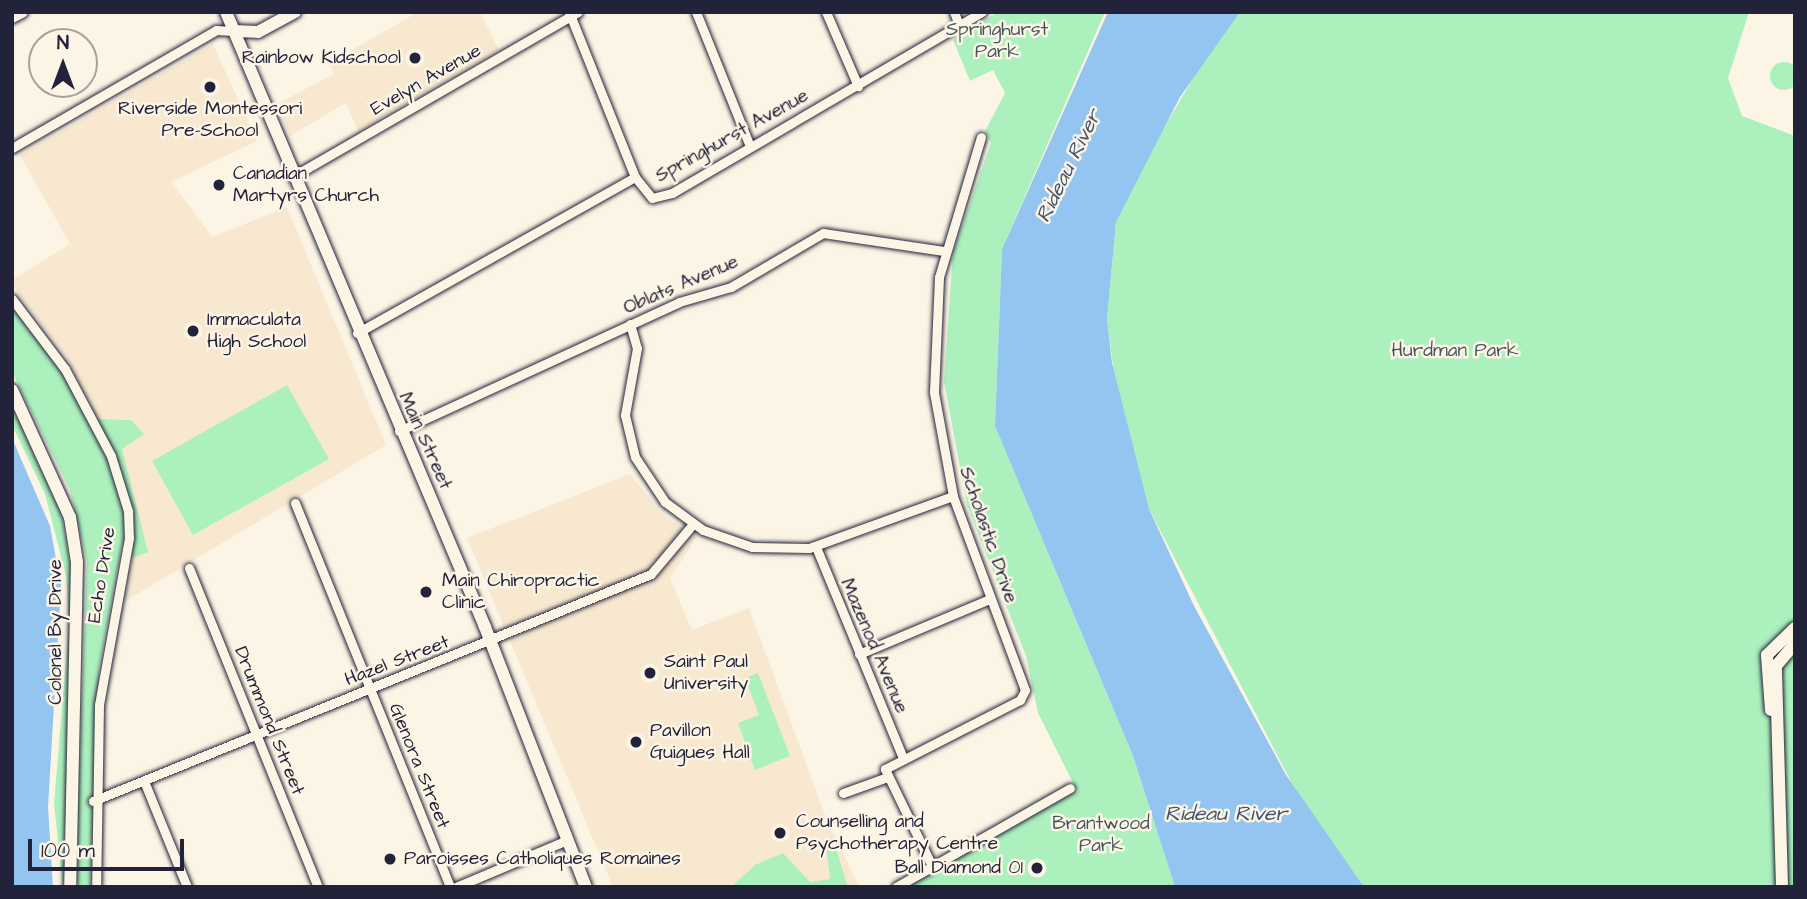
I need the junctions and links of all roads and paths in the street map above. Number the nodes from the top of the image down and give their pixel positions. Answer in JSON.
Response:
{"nodes":[{"id":1,"x":22,"y":12,"type":"edge"},
{"id":2,"x":226,"y":12,"type":"edge"},
{"id":3,"x":295,"y":12,"type":"edge"},
{"id":4,"x":696,"y":12,"type":"edge"},
{"id":5,"x":826,"y":12,"type":"edge"},
{"id":6,"x":954,"y":12,"type":"edge"},
{"id":7,"x":982,"y":12,"type":"edge"},
{"id":8,"x":572,"y":14,"type":"edge"},
{"id":9,"x":12,"y":17,"type":"edge"},
{"id":10,"x":959,"y":25,"type":"junction"},
{"id":11,"x":233,"y":31,"type":"junction"},
{"id":12,"x":858,"y":86,"type":"junction"},
{"id":13,"x":981,"y":138,"type":"dead end"},
{"id":14,"x":750,"y":146,"type":"junction"},
{"id":15,"x":12,"y":148,"type":"edge"},
{"id":16,"x":292,"y":177,"type":"junction"},
{"id":17,"x":635,"y":177,"type":"junction"},
{"id":18,"x":944,"y":251,"type":"junction"},
{"id":19,"x":12,"y":299,"type":"edge"},
{"id":20,"x":630,"y":324,"type":"junction"},
{"id":21,"x":358,"y":333,"type":"junction"},
{"id":22,"x":12,"y":390,"type":"edge"},
{"id":23,"x":399,"y":431,"type":"junction"},
{"id":24,"x":953,"y":496,"type":"junction"},
{"id":25,"x":295,"y":503,"type":"dead end"},
{"id":26,"x":693,"y":524,"type":"junction"},
{"id":27,"x":816,"y":547,"type":"junction"},
{"id":28,"x":189,"y":568,"type":"dead end"},
{"id":29,"x":990,"y":599,"type":"junction"},
{"id":30,"x":1795,"y":628,"type":"edge"},
{"id":31,"x":491,"y":642,"type":"junction"},
{"id":32,"x":1795,"y":643,"type":"edge"},
{"id":33,"x":859,"y":654,"type":"junction"},
{"id":34,"x":369,"y":691,"type":"junction"},
{"id":35,"x":255,"y":736,"type":"junction"},
{"id":36,"x":1778,"y":744,"type":"junction"},
{"id":37,"x":903,"y":758,"type":"junction"},
{"id":38,"x":885,"y":778,"type":"junction"},
{"id":39,"x":144,"y":781,"type":"junction"},
{"id":40,"x":1070,"y":788,"type":"dead end"},
{"id":41,"x":843,"y":793,"type":"dead end"},
{"id":42,"x":93,"y":801,"type":"junction"},
{"id":43,"x":567,"y":840,"type":"junction"},
{"id":44,"x":932,"y":866,"type":"junction"},
{"id":45,"x":70,"y":887,"type":"edge"},
{"id":46,"x":96,"y":887,"type":"edge"},
{"id":47,"x":187,"y":887,"type":"edge"},
{"id":48,"x":318,"y":887,"type":"edge"},
{"id":49,"x":450,"y":887,"type":"edge"},
{"id":50,"x":456,"y":887,"type":"edge"},
{"id":51,"x":586,"y":887,"type":"edge"},
{"id":52,"x":896,"y":887,"type":"edge"},
{"id":53,"x":1782,"y":887,"type":"edge"}],
"edges":[{"from":1,"to":9,"type":"main road"},
{"from":2,"to":11,"type":"main road","name":"Main Street"},
{"from":3,"to":11,"type":"main road"},
{"from":4,"to":14,"type":"street"},
{"from":5,"to":12,"type":"street"},
{"from":6,"to":10,"type":"street"},
{"from":7,"to":10,"type":"street","name":"Springhurst Avenue"},
{"from":8,"to":16,"type":"street","name":"Evelyn Avenue"},
{"from":8,"to":17,"type":"street"},
{"from":10,"to":12,"type":"street","name":"Springhurst Avenue"},
{"from":11,"to":15,"type":"street"},
{"from":11,"to":16,"type":"main road","name":"Main Street"},
{"from":12,"to":14,"type":"street","name":"Springhurst Avenue"},
{"from":13,"to":18,"type":"street","name":"Scholastic Drive"},
{"from":14,"to":17,"type":"street","name":"Springhurst Avenue"},
{"from":16,"to":21,"type":"main road","name":"Main Street"},
{"from":17,"to":21,"type":"street","name":"Springhurst Avenue"},
{"from":18,"to":20,"type":"street","name":"Oblats Avenue"},
{"from":18,"to":24,"type":"street","name":"Scholastic Drive"},
{"from":19,"to":42,"type":"street","name":"Echo Drive"},
{"from":20,"to":23,"type":"street","name":"Oblats Avenue"},
{"from":20,"to":26,"type":"street"},
{"from":21,"to":23,"type":"main road","name":"Main Street"},
{"from":22,"to":45,"type":"main road","name":"Colonel By Drive"},
{"from":23,"to":31,"type":"main road","name":"Main Street"},
{"from":24,"to":27,"type":"street"},
{"from":24,"to":29,"type":"street","name":"Scholastic Drive"},
{"from":25,"to":34,"type":"street","name":"Glenora Street"},
{"from":26,"to":27,"type":"street"},
{"from":26,"to":31,"type":"street","name":"Hazel Street"},
{"from":27,"to":33,"type":"street","name":"Mazenod Avenue"},
{"from":28,"to":35,"type":"street","name":"Drummond Street"},
{"from":29,"to":33,"type":"street"},
{"from":29,"to":37,"type":"street","name":"Scholastic Drive"},
{"from":30,"to":36,"type":"main road"},
{"from":31,"to":34,"type":"street","name":"Hazel Street"},
{"from":31,"to":43,"type":"main road","name":"Main Street"},
{"from":32,"to":36,"type":"main road"},
{"from":33,"to":37,"type":"street","name":"Mazenod Avenue"},
{"from":34,"to":35,"type":"street","name":"Hazel Street"},
{"from":34,"to":49,"type":"street","name":"Glenora Street"},
{"from":35,"to":39,"type":"street","name":"Hazel Street"},
{"from":35,"to":48,"type":"street","name":"Drummond Street"},
{"from":36,"to":53,"type":"main road"},
{"from":37,"to":38,"type":"street"},
{"from":38,"to":41,"type":"street"},
{"from":38,"to":44,"type":"street"},
{"from":39,"to":42,"type":"street","name":"Hazel Street"},
{"from":39,"to":47,"type":"street"},
{"from":40,"to":44,"type":"street"},
{"from":42,"to":46,"type":"street","name":"Echo Drive"},
{"from":43,"to":50,"type":"street"},
{"from":43,"to":51,"type":"main road","name":"Main Street"},
{"from":44,"to":52,"type":"street"}]}
